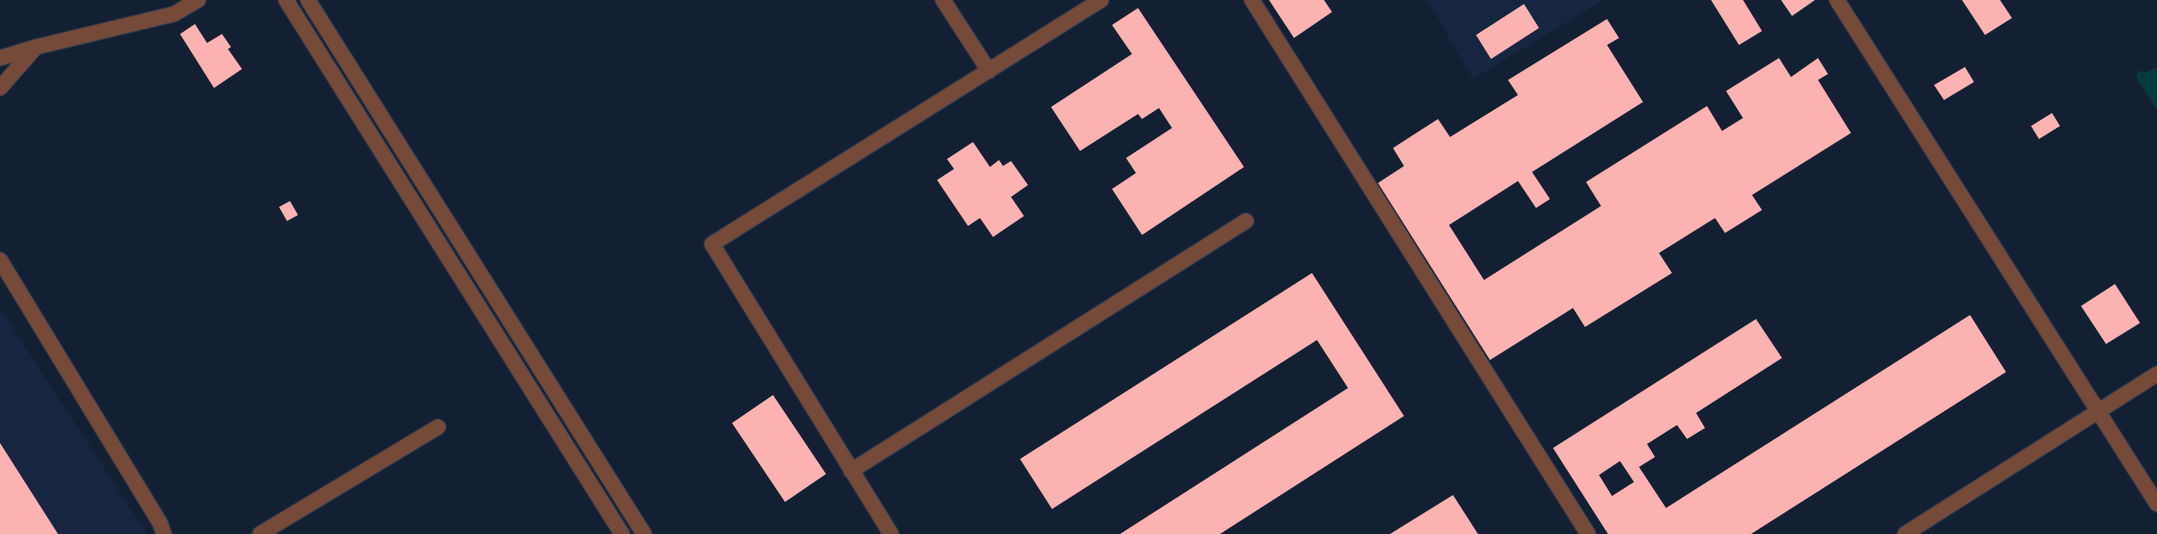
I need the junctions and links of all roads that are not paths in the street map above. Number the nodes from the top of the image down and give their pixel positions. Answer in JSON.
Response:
{"nodes":[{"id":1,"x":198,"y":0,"type":"edge"},
{"id":2,"x":286,"y":0,"type":"edge"},
{"id":3,"x":308,"y":0,"type":"edge"},
{"id":4,"x":943,"y":0,"type":"edge"},
{"id":5,"x":1101,"y":0,"type":"edge"},
{"id":6,"x":1252,"y":0,"type":"edge"},
{"id":7,"x":1837,"y":0,"type":"edge"},
{"id":8,"x":36,"y":47,"type":"junction"},
{"id":9,"x":0,"y":58,"type":"edge"},
{"id":10,"x":988,"y":70,"type":"junction"},
{"id":11,"x":0,"y":88,"type":"edge"},
{"id":12,"x":1246,"y":220,"type":"dead end"},
{"id":13,"x":0,"y":261,"type":"edge"},
{"id":14,"x":2157,"y":374,"type":"edge"},
{"id":15,"x":2098,"y":412,"type":"junction"},
{"id":16,"x":438,"y":427,"type":"dead end"},
{"id":17,"x":851,"y":471,"type":"junction"},
{"id":18,"x":2157,"y":504,"type":"edge"},
{"id":19,"x":164,"y":534,"type":"edge"},
{"id":20,"x":260,"y":534,"type":"edge"},
{"id":21,"x":622,"y":534,"type":"edge"},
{"id":22,"x":644,"y":534,"type":"edge"},
{"id":23,"x":891,"y":534,"type":"edge"},
{"id":24,"x":1588,"y":534,"type":"edge"},
{"id":25,"x":1905,"y":534,"type":"edge"}],
"edges":[{"from":1,"to":8,"type":"street"},
{"from":2,"to":21,"type":"street"},
{"from":3,"to":22,"type":"street"},
{"from":4,"to":10,"type":"street"},
{"from":5,"to":10,"type":"street"},
{"from":6,"to":24,"type":"street"},
{"from":7,"to":15,"type":"street"},
{"from":8,"to":9,"type":"street"},
{"from":8,"to":11,"type":"street"},
{"from":10,"to":17,"type":"street"},
{"from":12,"to":17,"type":"street"},
{"from":13,"to":19,"type":"street"},
{"from":14,"to":15,"type":"street"},
{"from":15,"to":18,"type":"street"},
{"from":15,"to":25,"type":"street"},
{"from":16,"to":20,"type":"street"},
{"from":17,"to":23,"type":"street"}]}
